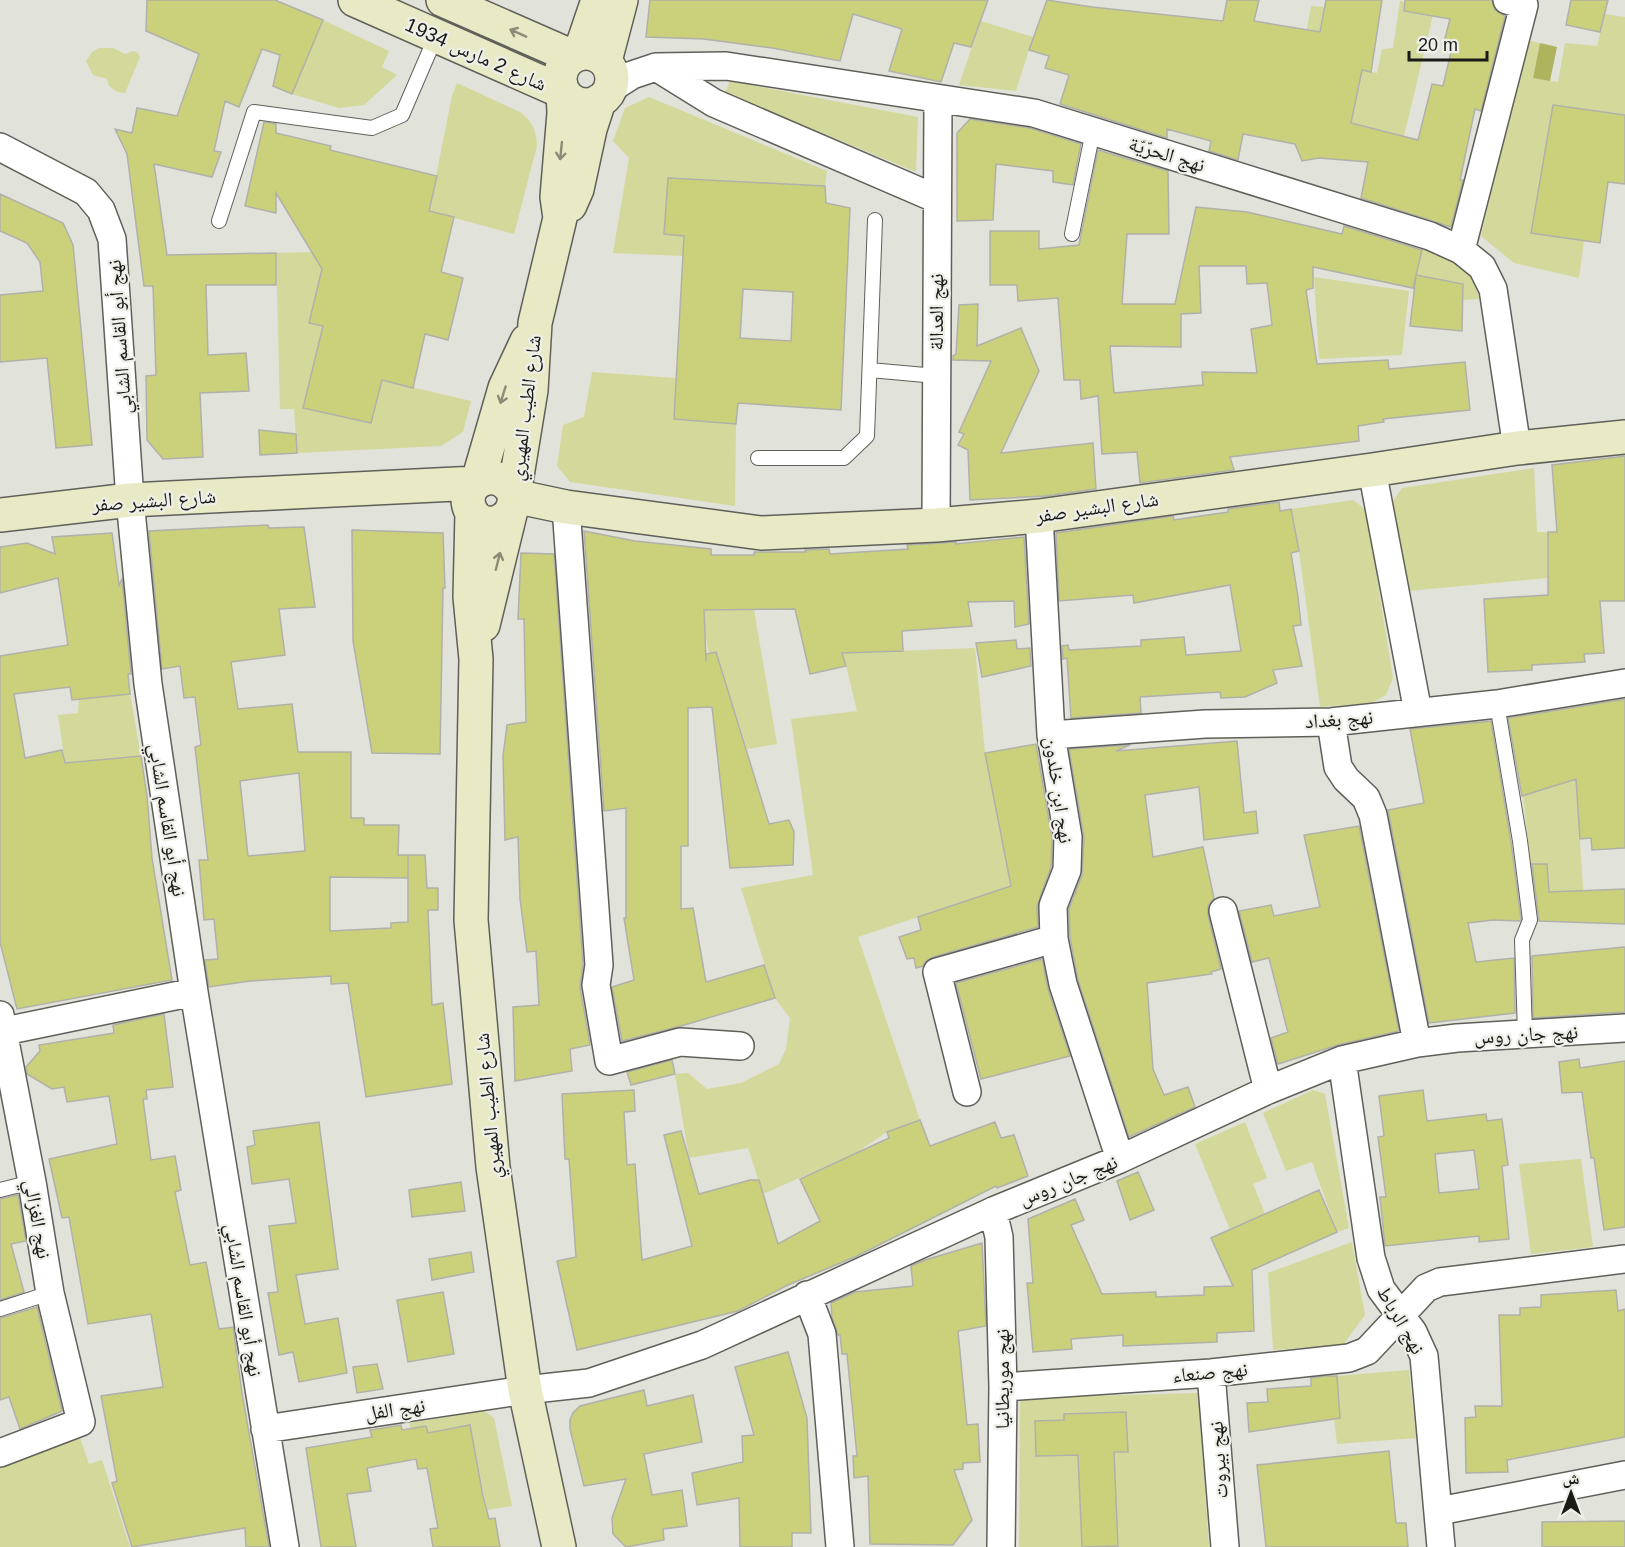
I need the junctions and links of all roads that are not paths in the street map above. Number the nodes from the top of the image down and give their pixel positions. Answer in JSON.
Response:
{"nodes":[{"id":1,"x":443,"y":0,"type":"edge"},
{"id":2,"x":598,"y":0,"type":"edge"},
{"id":3,"x":621,"y":0,"type":"edge"},
{"id":4,"x":1507,"y":0,"type":"edge"},
{"id":5,"x":360,"y":1,"type":"edge"},
{"id":6,"x":488,"y":20,"type":"junction"},
{"id":7,"x":436,"y":36,"type":"junction"},
{"id":8,"x":475,"y":53,"type":"junction"},
{"id":9,"x":656,"y":67,"type":"junction"},
{"id":10,"x":595,"y":71,"type":"junction"},
{"id":11,"x":563,"y":92,"type":"junction"},
{"id":12,"x":938,"y":99,"type":"junction"},
{"id":13,"x":1094,"y":132,"type":"junction"},
{"id":14,"x":0,"y":147,"type":"edge"},
{"id":15,"x":937,"y":199,"type":"junction"},
{"id":16,"x":560,"y":218,"type":"junction"},
{"id":17,"x":875,"y":219,"type":"dead end"},
{"id":18,"x":219,"y":221,"type":"dead end"},
{"id":19,"x":1072,"y":234,"type":"dead end"},
{"id":20,"x":1461,"y":250,"type":"junction"},
{"id":21,"x":535,"y":323,"type":"junction"},
{"id":22,"x":870,"y":370,"type":"junction"},
{"id":23,"x":936,"y":376,"type":"junction"},
{"id":24,"x":1625,"y":437,"type":"edge"},
{"id":25,"x":1517,"y":448,"type":"junction"},
{"id":26,"x":758,"y":458,"type":"dead end"},
{"id":27,"x":1372,"y":470,"type":"junction"},
{"id":28,"x":474,"y":497,"type":"junction"},
{"id":29,"x":130,"y":500,"type":"junction"},
{"id":30,"x":512,"y":504,"type":"junction"},
{"id":31,"x":567,"y":507,"type":"junction"},
{"id":32,"x":0,"y":515,"type":"edge"},
{"id":33,"x":1039,"y":516,"type":"junction"},
{"id":34,"x":936,"y":525,"type":"junction"},
{"id":35,"x":476,"y":659,"type":"junction"},
{"id":36,"x":1625,"y":683,"type":"edge"},
{"id":37,"x":1497,"y":704,"type":"junction"},
{"id":38,"x":1418,"y":712,"type":"junction"},
{"id":39,"x":1331,"y":722,"type":"junction"},
{"id":40,"x":1051,"y":735,"type":"junction"},
{"id":41,"x":1223,"y":911,"type":"dead end"},
{"id":42,"x":1054,"y":939,"type":"junction"},
{"id":43,"x":194,"y":992,"type":"junction"},
{"id":44,"x":1,"y":1026,"type":"edge"},
{"id":45,"x":1625,"y":1028,"type":"edge"},
{"id":46,"x":1525,"y":1034,"type":"junction"},
{"id":47,"x":1417,"y":1044,"type":"junction"},
{"id":48,"x":740,"y":1046,"type":"dead end"},
{"id":49,"x":1342,"y":1060,"type":"junction"},
{"id":50,"x":1268,"y":1090,"type":"junction"},
{"id":51,"x":967,"y":1092,"type":"dead end"},
{"id":52,"x":1120,"y":1159,"type":"junction"},
{"id":53,"x":32,"y":1182,"type":"junction"},
{"id":54,"x":0,"y":1190,"type":"edge"},
{"id":55,"x":993,"y":1211,"type":"junction"},
{"id":56,"x":1625,"y":1259,"type":"edge"},
{"id":57,"x":50,"y":1293,"type":"junction"},
{"id":58,"x":807,"y":1295,"type":"junction"},
{"id":59,"x":0,"y":1309,"type":"edge"},
{"id":60,"x":1400,"y":1316,"type":"junction"},
{"id":61,"x":1211,"y":1374,"type":"junction"},
{"id":62,"x":1003,"y":1386,"type":"junction"},
{"id":63,"x":525,"y":1390,"type":"junction"},
{"id":64,"x":265,"y":1429,"type":"junction"},
{"id":65,"x":0,"y":1453,"type":"edge"},
{"id":66,"x":1625,"y":1474,"type":"edge"},
{"id":67,"x":1439,"y":1511,"type":"junction"},
{"id":68,"x":285,"y":1547,"type":"edge"},
{"id":69,"x":559,"y":1547,"type":"edge"},
{"id":70,"x":840,"y":1547,"type":"edge"},
{"id":71,"x":1001,"y":1547,"type":"edge"},
{"id":72,"x":1225,"y":1547,"type":"edge"},
{"id":73,"x":1441,"y":1547,"type":"edge"}],
"edges":[{"from":1,"to":6,"type":"street","name":"شارع 2 مارس 1934"},
{"from":2,"to":10,"type":"street","name":"شارع الطيب المهيري"},
{"from":3,"to":10,"type":"street","name":"شارع الطيب المهيري"},
{"from":4,"to":20,"type":"street"},
{"from":5,"to":7,"type":"street","name":"شارع 2 مارس 1934"},
{"from":6,"to":8,"type":"street"},
{"from":10,"to":6,"type":"street","name":"شارع 2 مارس 1934","one_way":true},
{"from":7,"to":8,"type":"street","name":"شارع 2 مارس 1934"},
{"from":7,"to":18,"type":"lane"},
{"from":8,"to":11,"type":"street","name":"شارع 2 مارس 1934"},
{"from":9,"to":10,"type":"street","name":"نهج الحرّيّة"},
{"from":9,"to":12,"type":"street","name":"نهج الحرّيّة"},
{"from":9,"to":15,"type":"street"},
{"from":10,"to":11,"type":"street","name":"شارع الطيب المهيري"},
{"from":10,"to":16,"type":"street","name":"شارع الطيب المهيري"},
{"from":11,"to":16,"type":"street","name":"شارع الطيب المهيري","one_way":true},
{"from":12,"to":13,"type":"street","name":"نهج الحرّيّة"},
{"from":12,"to":15,"type":"street","name":"نهج العدالة"},
{"from":13,"to":19,"type":"lane"},
{"from":13,"to":20,"type":"street","name":"نهج الحرّيّة"},
{"from":14,"to":29,"type":"street","name":"نهج أبو القاسم الشابي"},
{"from":15,"to":23,"type":"street","name":"نهج العدالة"},
{"from":16,"to":21,"type":"street","name":"شارع الطيب المهيري"},
{"from":17,"to":22,"type":"lane"},
{"from":20,"to":25,"type":"street","name":"نهج الحرّيّة"},
{"from":21,"to":28,"type":"street","name":"شارع الطيب المهيري","one_way":true},
{"from":21,"to":30,"type":"street","name":"شارع الطيب المهيري"},
{"from":22,"to":23,"type":"lane"},
{"from":22,"to":26,"type":"lane"},
{"from":23,"to":34,"type":"street","name":"نهج العدالة"},
{"from":24,"to":25,"type":"street","name":"شارع البشير صفر"},
{"from":25,"to":27,"type":"street","name":"شارع البشير صفر"},
{"from":27,"to":33,"type":"street","name":"شارع البشير صفر"},
{"from":27,"to":38,"type":"street"},
{"from":28,"to":29,"type":"street","name":"شارع البشير صفر"},
{"from":28,"to":30,"type":"street","name":"شارع البشير صفر"},
{"from":28,"to":35,"type":"street","name":"شارع الطيب المهيري"},
{"from":29,"to":32,"type":"street","name":"شارع البشير صفر"},
{"from":29,"to":43,"type":"street","name":"نهج أبو القاسم الشابي"},
{"from":30,"to":31,"type":"street","name":"شارع البشير صفر"},
{"from":35,"to":30,"type":"street","name":"شارع الطيب المهيري","one_way":true},
{"from":31,"to":34,"type":"street","name":"شارع البشير صفر"},
{"from":31,"to":48,"type":"street"},
{"from":33,"to":34,"type":"street","name":"شارع البشير صفر"},
{"from":33,"to":40,"type":"street","name":"نهج ابن خلدون"},
{"from":35,"to":63,"type":"street","name":"شارع الطيب المهيري"},
{"from":36,"to":37,"type":"street","name":"نهج بغداد"},
{"from":37,"to":38,"type":"street","name":"نهج بغداد"},
{"from":37,"to":46,"type":"lane"},
{"from":38,"to":39,"type":"street","name":"نهج بغداد"},
{"from":39,"to":40,"type":"street","name":"نهج بغداد"},
{"from":39,"to":47,"type":"street"},
{"from":40,"to":42,"type":"street","name":"نهج ابن خلدون"},
{"from":41,"to":50,"type":"street"},
{"from":42,"to":51,"type":"street"},
{"from":42,"to":52,"type":"street","name":"نهج ابن خلدون"},
{"from":43,"to":44,"type":"street"},
{"from":43,"to":64,"type":"street","name":"نهج أبو القاسم الشابي"},
{"from":44,"to":53,"type":"street","name":"نهج الغزالي"},
{"from":45,"to":46,"type":"street","name":"نهج جان روس"},
{"from":46,"to":47,"type":"street","name":"نهج جان روس"},
{"from":47,"to":49,"type":"street","name":"نهج جان روس"},
{"from":49,"to":50,"type":"street","name":"نهج جان روس"},
{"from":49,"to":60,"type":"street","name":"نهج الرباط"},
{"from":50,"to":52,"type":"street","name":"نهج جان روس"},
{"from":52,"to":55,"type":"street","name":"نهج جان روس"},
{"from":53,"to":54,"type":"lane"},
{"from":53,"to":57,"type":"street","name":"نهج الغزالي"},
{"from":55,"to":58,"type":"street","name":"نهج جان روس"},
{"from":55,"to":62,"type":"street","name":"نهج موريطانيا"},
{"from":56,"to":60,"type":"street","name":"نهج صنعاء"},
{"from":57,"to":59,"type":"lane"},
{"from":57,"to":65,"type":"street","name":"نهج الغزالي"},
{"from":58,"to":63,"type":"street","name":"نهج جان روس"},
{"from":58,"to":70,"type":"street"},
{"from":60,"to":61,"type":"street","name":"نهج صنعاء"},
{"from":60,"to":67,"type":"street","name":"نهج الرباط"},
{"from":61,"to":62,"type":"street","name":"نهج صنعاء"},
{"from":61,"to":72,"type":"street","name":"نهج بيروت"},
{"from":62,"to":71,"type":"street","name":"نهج موريطانيا"},
{"from":63,"to":64,"type":"street","name":"نهج الفل"},
{"from":63,"to":69,"type":"street","name":"شارع الطيب المهيري"},
{"from":64,"to":68,"type":"street","name":"نهج أبو القاسم الشابي"},
{"from":66,"to":67,"type":"street"},
{"from":67,"to":73,"type":"street","name":"نهج الرباط"}]}
